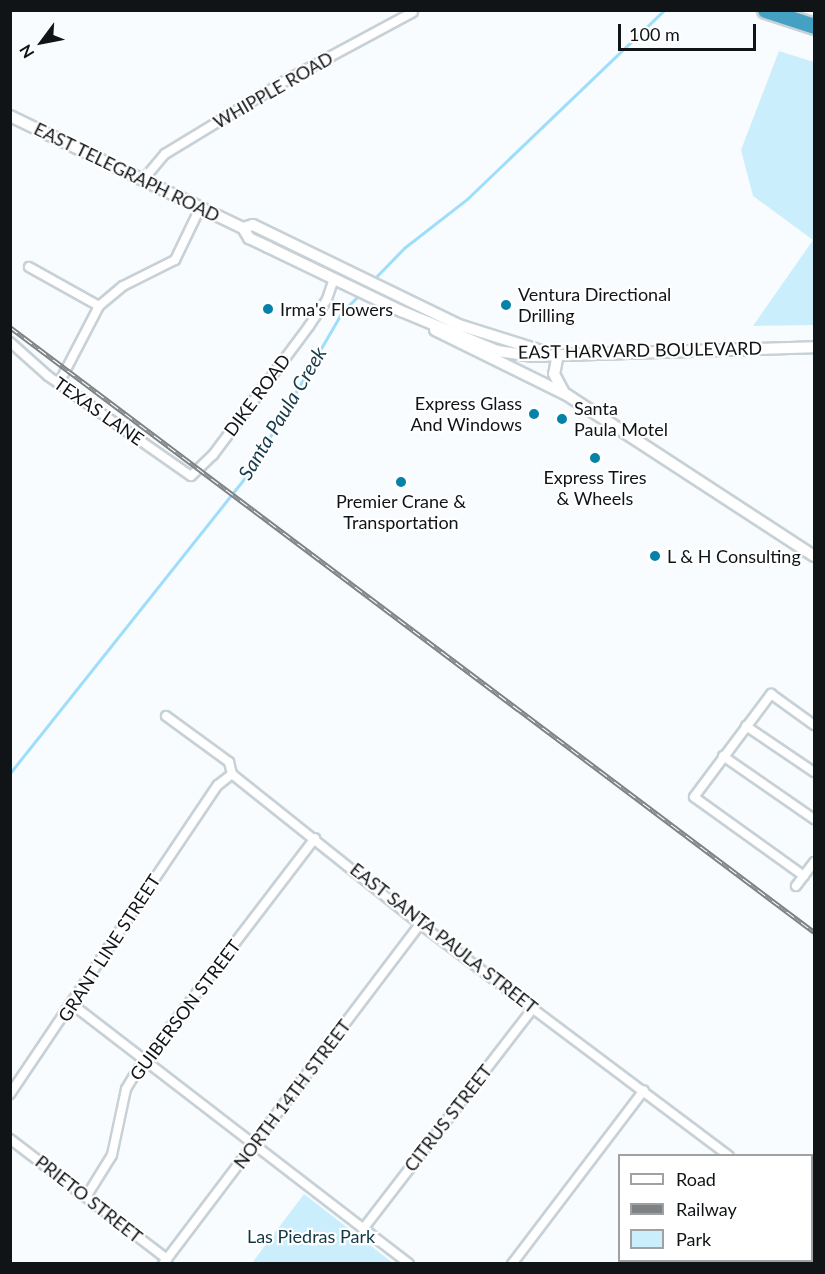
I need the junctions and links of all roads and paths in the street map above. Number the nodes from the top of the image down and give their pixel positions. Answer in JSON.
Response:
{"nodes":[{"id":1,"x":765,"y":10,"type":"edge"},
{"id":2,"x":413,"y":12,"type":"edge"},
{"id":3,"x":814,"y":27,"type":"edge"},
{"id":4,"x":10,"y":116,"type":"edge"},
{"id":5,"x":143,"y":180,"type":"junction"},
{"id":6,"x":200,"y":208,"type":"junction"},
{"id":7,"x":243,"y":228,"type":"junction"},
{"id":8,"x":29,"y":267,"type":"dead end"},
{"id":9,"x":338,"y":281,"type":"junction"},
{"id":10,"x":99,"y":306,"type":"junction"},
{"id":11,"x":401,"y":311,"type":"junction"},
{"id":12,"x":10,"y":342,"type":"edge"},
{"id":13,"x":814,"y":347,"type":"edge"},
{"id":14,"x":553,"y":353,"type":"junction"},
{"id":15,"x":60,"y":381,"type":"junction"},
{"id":16,"x":567,"y":395,"type":"junction"},
{"id":17,"x":191,"y":476,"type":"joint"},
{"id":18,"x":814,"y":556,"type":"edge"},
{"id":19,"x":166,"y":716,"type":"dead end"},
{"id":20,"x":814,"y":725,"type":"edge"},
{"id":21,"x":746,"y":726,"type":"junction"},
{"id":22,"x":723,"y":756,"type":"junction"},
{"id":23,"x":814,"y":772,"type":"edge"},
{"id":24,"x":232,"y":774,"type":"junction"},
{"id":25,"x":814,"y":819,"type":"edge"},
{"id":26,"x":315,"y":838,"type":"junction"},
{"id":27,"x":814,"y":862,"type":"edge"},
{"id":28,"x":804,"y":876,"type":"junction"},
{"id":29,"x":796,"y":886,"type":"dead end"},
{"id":30,"x":420,"y":924,"type":"junction"},
{"id":31,"x":73,"y":1005,"type":"junction"},
{"id":32,"x":533,"y":1008,"type":"junction"},
{"id":33,"x":145,"y":1060,"type":"junction"},
{"id":34,"x":644,"y":1090,"type":"junction"},
{"id":35,"x":10,"y":1095,"type":"edge"},
{"id":36,"x":10,"y":1139,"type":"edge"},
{"id":37,"x":254,"y":1144,"type":"junction"},
{"id":38,"x":728,"y":1154,"type":"edge"},
{"id":39,"x":86,"y":1197,"type":"junction"},
{"id":40,"x":363,"y":1229,"type":"junction"},
{"id":41,"x":165,"y":1261,"type":"edge"},
{"id":42,"x":409,"y":1263,"type":"edge"},
{"id":43,"x":512,"y":1263,"type":"edge"}],
"edges":[{"from":1,"to":3,"type":"highway"},
{"from":2,"to":5,"type":"street","name":"WHIPPLE ROAD"},
{"from":4,"to":5,"type":"main road","name":"EAST TELEGRAPH ROAD"},
{"from":5,"to":6,"type":"main road","name":"EAST TELEGRAPH ROAD"},
{"from":6,"to":7,"type":"main road","name":"EAST TELEGRAPH ROAD"},
{"from":6,"to":10,"type":"street"},
{"from":7,"to":9,"type":"main road","name":"EAST TELEGRAPH ROAD"},
{"from":7,"to":14,"type":"main road","name":"EAST TELEGRAPH ROAD"},
{"from":8,"to":10,"type":"street"},
{"from":9,"to":11,"type":"main road","name":"EAST TELEGRAPH ROAD"},
{"from":9,"to":17,"type":"street","name":"DIKE ROAD"},
{"from":10,"to":15,"type":"street"},
{"from":11,"to":14,"type":"main road","name":"EAST HARVARD BOULEVARD"},
{"from":11,"to":16,"type":"main road","name":"EAST TELEGRAPH ROAD"},
{"from":12,"to":15,"type":"street","name":"TEXAS LANE"},
{"from":13,"to":14,"type":"main road","name":"EAST HARVARD BOULEVARD"},
{"from":14,"to":16,"type":"main road"},
{"from":15,"to":17,"type":"street","name":"TEXAS LANE"},
{"from":16,"to":18,"type":"main road","name":"EAST TELEGRAPH ROAD"},
{"from":19,"to":24,"type":"street","name":"EAST SANTA PAULA STREET"},
{"from":20,"to":21,"type":"street"},
{"from":21,"to":22,"type":"street"},
{"from":21,"to":23,"type":"street"},
{"from":22,"to":25,"type":"street"},
{"from":22,"to":28,"type":"street"},
{"from":24,"to":26,"type":"street","name":"EAST SANTA PAULA STREET"},
{"from":24,"to":31,"type":"street","name":"GRANT LINE STREET"},
{"from":26,"to":30,"type":"street","name":"EAST SANTA PAULA STREET"},
{"from":26,"to":33,"type":"street","name":"GUIBERSON STREET"},
{"from":27,"to":28,"type":"street"},
{"from":28,"to":29,"type":"street"},
{"from":30,"to":32,"type":"street","name":"EAST SANTA PAULA STREET"},
{"from":30,"to":37,"type":"street","name":"NORTH 14TH STREET"},
{"from":31,"to":33,"type":"street"},
{"from":31,"to":35,"type":"street","name":"GRANT LINE STREET"},
{"from":32,"to":34,"type":"street","name":"EAST SANTA PAULA STREET"},
{"from":32,"to":40,"type":"street","name":"CITRUS STREET"},
{"from":33,"to":37,"type":"street"},
{"from":33,"to":39,"type":"street","name":"GUIBERSON STREET"},
{"from":34,"to":38,"type":"street","name":"EAST SANTA PAULA STREET"},
{"from":34,"to":43,"type":"street"},
{"from":36,"to":39,"type":"street","name":"PRIETO STREET"},
{"from":37,"to":40,"type":"street"},
{"from":37,"to":41,"type":"street","name":"NORTH 14TH STREET"},
{"from":39,"to":41,"type":"street","name":"PRIETO STREET"},
{"from":40,"to":42,"type":"street"}]}
